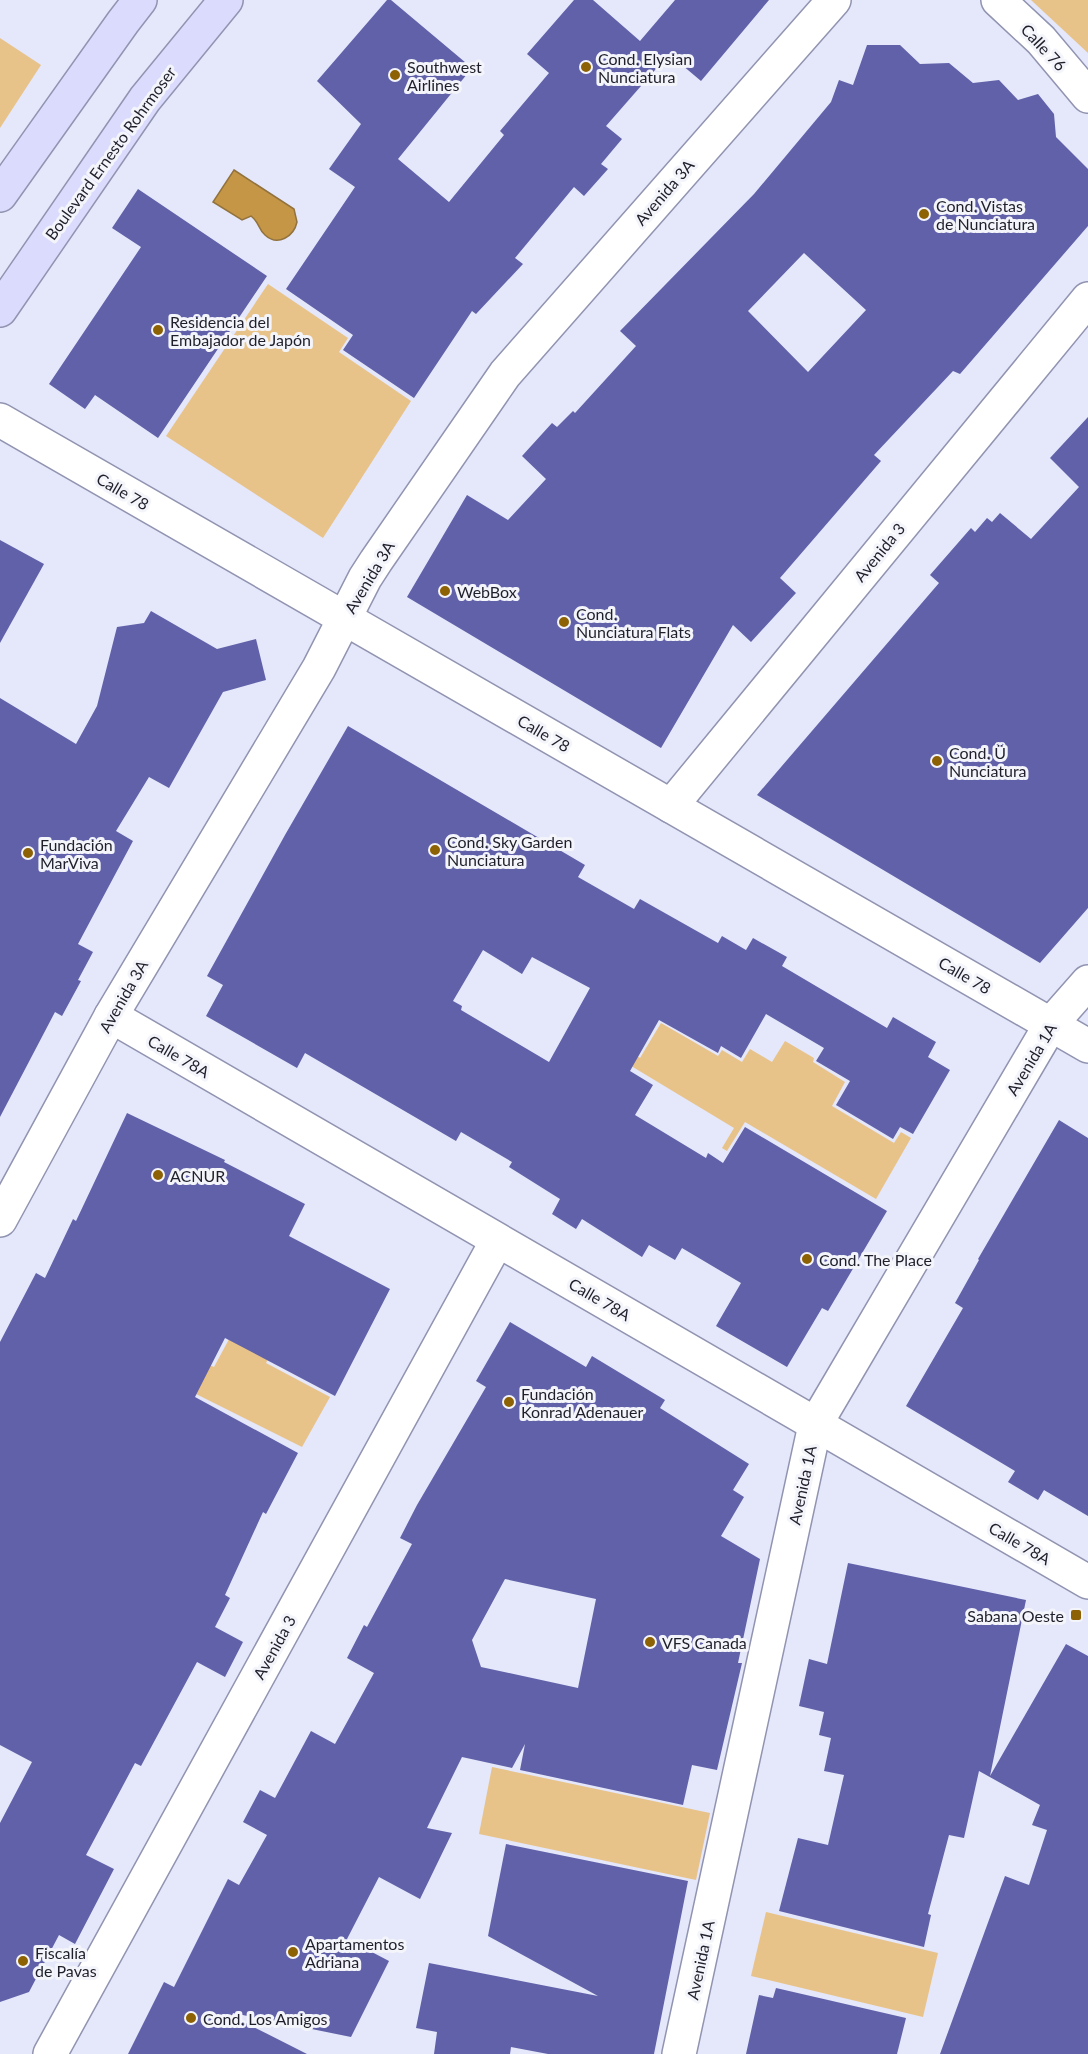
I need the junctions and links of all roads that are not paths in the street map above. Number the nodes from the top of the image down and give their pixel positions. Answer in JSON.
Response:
{"nodes":[{"id":1,"x":140,"y":0,"type":"edge"},
{"id":2,"x":226,"y":0,"type":"edge"},
{"id":3,"x":834,"y":0,"type":"edge"},
{"id":4,"x":998,"y":0,"type":"edge"},
{"id":5,"x":1088,"y":96,"type":"edge"},
{"id":6,"x":0,"y":195,"type":"edge"},
{"id":7,"x":1088,"y":299,"type":"edge"},
{"id":8,"x":0,"y":310,"type":"edge"},
{"id":9,"x":0,"y":420,"type":"edge"},
{"id":10,"x":344,"y":619,"type":"junction"},
{"id":11,"x":671,"y":806,"type":"junction"},
{"id":12,"x":1088,"y":982,"type":"edge"},
{"id":13,"x":111,"y":1016,"type":"junction"},
{"id":14,"x":1051,"y":1024,"type":"junction"},
{"id":15,"x":1088,"y":1046,"type":"edge"},
{"id":16,"x":0,"y":1220,"type":"edge"},
{"id":17,"x":497,"y":1240,"type":"junction"},
{"id":18,"x":815,"y":1425,"type":"junction"},
{"id":19,"x":1088,"y":1582,"type":"edge"},
{"id":20,"x":50,"y":2054,"type":"edge"},
{"id":21,"x":680,"y":2054,"type":"edge"}],
"edges":[{"from":1,"to":6,"type":"main road"},
{"from":2,"to":8,"type":"main road","name":"Boulevard Ernesto Rohrmoser"},
{"from":3,"to":10,"type":"street","name":"Avenida 3A"},
{"from":4,"to":5,"type":"street","name":"Calle 76"},
{"from":7,"to":11,"type":"street","name":"Avenida 3"},
{"from":9,"to":10,"type":"street","name":"Calle 78"},
{"from":10,"to":11,"type":"street","name":"Calle 78"},
{"from":10,"to":13,"type":"street","name":"Avenida 3A"},
{"from":11,"to":14,"type":"street","name":"Calle 78"},
{"from":12,"to":14,"type":"street","name":"Avenida 1A"},
{"from":13,"to":16,"type":"street","name":"Avenida 3A"},
{"from":13,"to":17,"type":"street","name":"Calle 78A"},
{"from":14,"to":15,"type":"street","name":"Calle 78"},
{"from":14,"to":18,"type":"street","name":"Avenida 1A"},
{"from":17,"to":18,"type":"street","name":"Calle 78A"},
{"from":17,"to":20,"type":"street","name":"Avenida 3"},
{"from":18,"to":19,"type":"street","name":"Calle 78A"},
{"from":18,"to":21,"type":"street","name":"Avenida 1A"}]}
